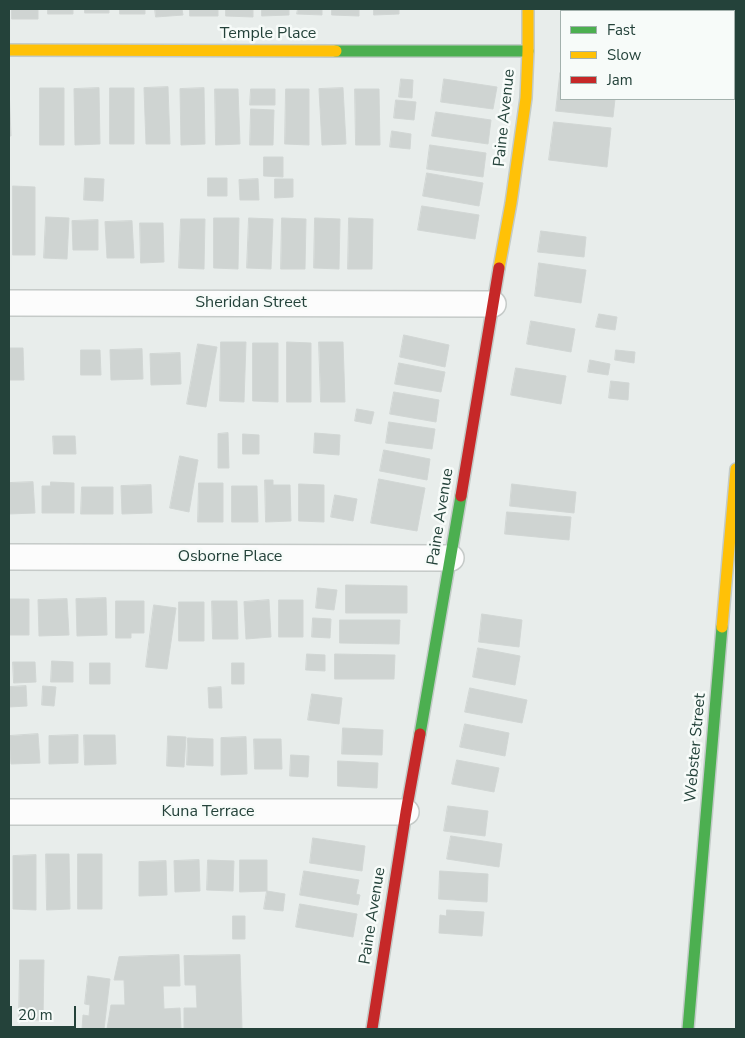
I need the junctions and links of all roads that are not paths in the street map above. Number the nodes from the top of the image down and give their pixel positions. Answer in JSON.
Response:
{"nodes":[{"id":1,"x":528,"y":9,"type":"edge"},
{"id":2,"x":9,"y":50,"type":"edge"},
{"id":3,"x":528,"y":51,"type":"junction"},
{"id":4,"x":9,"y":303,"type":"edge"},
{"id":5,"x":493,"y":304,"type":"junction"},
{"id":6,"x":736,"y":469,"type":"edge"},
{"id":7,"x":9,"y":557,"type":"edge"},
{"id":8,"x":451,"y":558,"type":"junction"},
{"id":9,"x":9,"y":812,"type":"edge"},
{"id":10,"x":406,"y":812,"type":"junction"},
{"id":11,"x":372,"y":1029,"type":"edge"},
{"id":12,"x":688,"y":1029,"type":"edge"}],
"edges":[{"from":1,"to":3,"type":"street","name":"Paine Avenue"},
{"from":2,"to":3,"type":"street","name":"Temple Place"},
{"from":3,"to":5,"type":"street","name":"Paine Avenue"},
{"from":4,"to":5,"type":"street","name":"Sheridan Street"},
{"from":5,"to":8,"type":"street","name":"Paine Avenue"},
{"from":6,"to":12,"type":"street","name":"Webster Street"},
{"from":7,"to":8,"type":"street","name":"Osborne Place"},
{"from":8,"to":10,"type":"street","name":"Paine Avenue"},
{"from":9,"to":10,"type":"street","name":"Kuna Terrace"},
{"from":10,"to":11,"type":"street","name":"Paine Avenue"}]}
